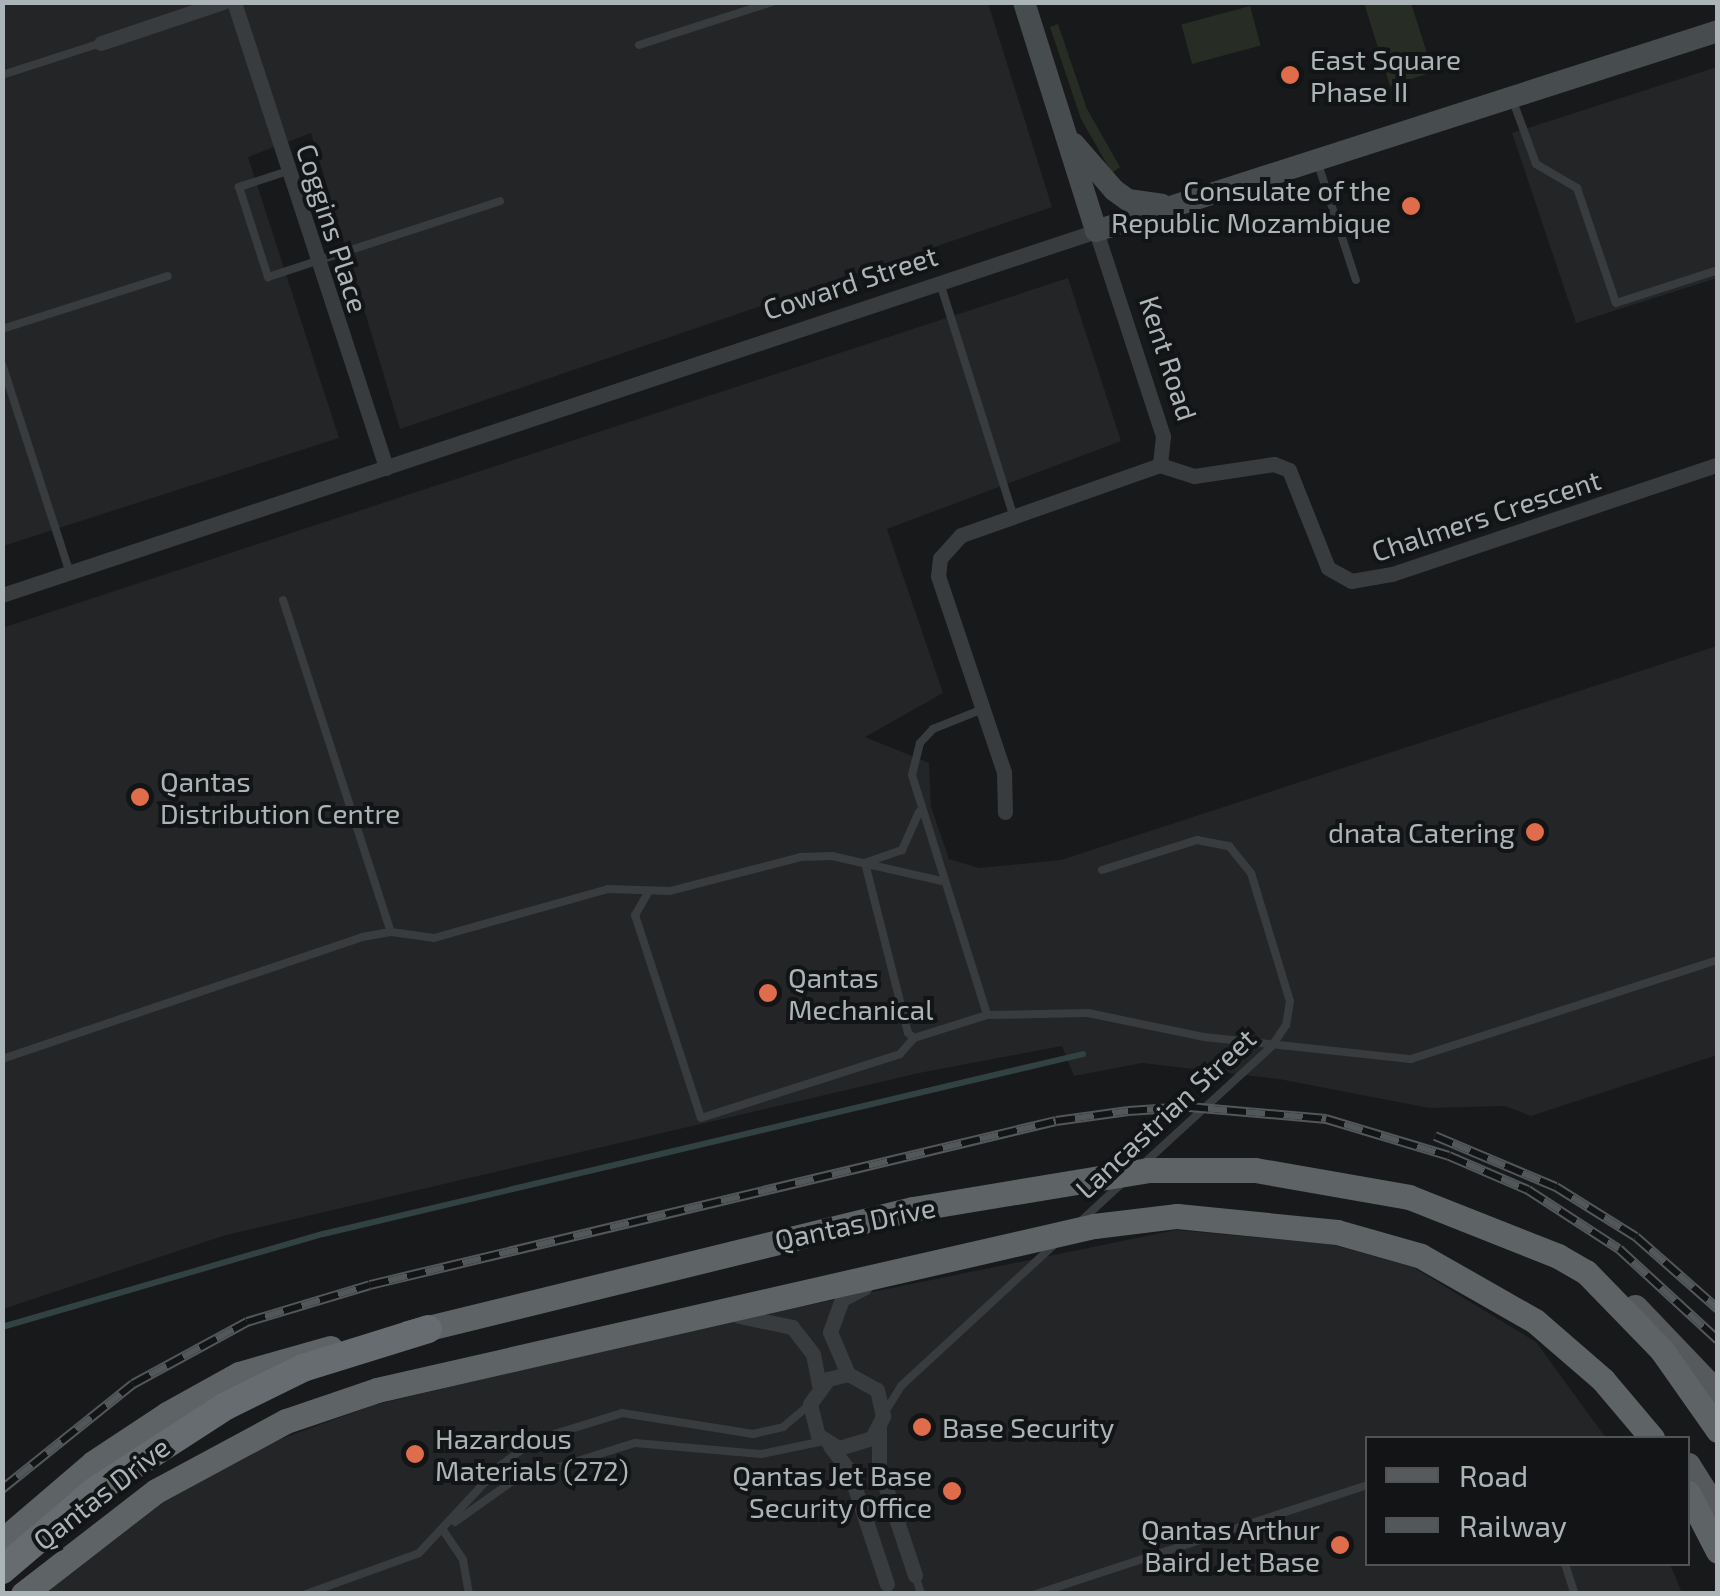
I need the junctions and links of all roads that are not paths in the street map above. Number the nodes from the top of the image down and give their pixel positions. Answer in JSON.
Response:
{"nodes":[{"id":1,"x":223,"y":2,"type":"edge"},
{"id":2,"x":234,"y":2,"type":"edge"},
{"id":3,"x":772,"y":2,"type":"edge"},
{"id":4,"x":1027,"y":3,"type":"edge"},
{"id":5,"x":1718,"y":31,"type":"edge"},
{"id":6,"x":101,"y":43,"type":"joint"},
{"id":7,"x":638,"y":45,"type":"dead end"},
{"id":8,"x":2,"y":76,"type":"edge"},
{"id":9,"x":1512,"y":97,"type":"junction"},
{"id":10,"x":1065,"y":134,"type":"junction"},
{"id":11,"x":1317,"y":159,"type":"junction"},
{"id":12,"x":288,"y":171,"type":"junction"},
{"id":13,"x":500,"y":202,"type":"dead end"},
{"id":14,"x":1176,"y":205,"type":"junction"},
{"id":15,"x":1096,"y":231,"type":"junction"},
{"id":16,"x":317,"y":260,"type":"junction"},
{"id":17,"x":1718,"y":270,"type":"edge"},
{"id":18,"x":168,"y":276,"type":"dead end"},
{"id":19,"x":1356,"y":280,"type":"dead end"},
{"id":20,"x":940,"y":283,"type":"junction"},
{"id":21,"x":2,"y":328,"type":"edge"},
{"id":22,"x":2,"y":364,"type":"edge"},
{"id":23,"x":1718,"y":464,"type":"edge"},
{"id":24,"x":1160,"y":465,"type":"junction"},
{"id":25,"x":386,"y":468,"type":"junction"},
{"id":26,"x":1015,"y":519,"type":"junction"},
{"id":27,"x":70,"y":573,"type":"junction"},
{"id":28,"x":2,"y":595,"type":"edge"},
{"id":29,"x":283,"y":600,"type":"dead end"},
{"id":30,"x":983,"y":709,"type":"junction"},
{"id":31,"x":919,"y":810,"type":"junction"},
{"id":32,"x":1004,"y":812,"type":"dead end"},
{"id":33,"x":866,"y":863,"type":"junction"},
{"id":34,"x":1102,"y":870,"type":"dead end"},
{"id":35,"x":942,"y":881,"type":"junction"},
{"id":36,"x":649,"y":891,"type":"junction"},
{"id":37,"x":391,"y":932,"type":"junction"},
{"id":38,"x":1718,"y":960,"type":"edge"},
{"id":39,"x":986,"y":1016,"type":"junction"},
{"id":40,"x":914,"y":1038,"type":"junction"},
{"id":41,"x":2,"y":1059,"type":"edge"},
{"id":42,"x":903,"y":1270,"type":"junction"},
{"id":43,"x":1586,"y":1272,"type":"junction"},
{"id":44,"x":690,"y":1319,"type":"junction"},
{"id":45,"x":428,"y":1329,"type":"junction"},
{"id":46,"x":848,"y":1374,"type":"junction"},
{"id":47,"x":1603,"y":1380,"type":"junction"},
{"id":48,"x":870,"y":1382,"type":"junction"},
{"id":49,"x":819,"y":1386,"type":"junction"},
{"id":50,"x":900,"y":1386,"type":"junction"},
{"id":51,"x":1718,"y":1394,"type":"edge"},
{"id":52,"x":810,"y":1404,"type":"junction"},
{"id":53,"x":881,"y":1423,"type":"junction"},
{"id":54,"x":1718,"y":1430,"type":"edge"},
{"id":55,"x":1650,"y":1436,"type":"edge"},
{"id":56,"x":1665,"y":1436,"type":"edge"},
{"id":57,"x":826,"y":1442,"type":"junction"},
{"id":58,"x":1690,"y":1468,"type":"edge"},
{"id":59,"x":1365,"y":1486,"type":"edge"},
{"id":60,"x":1690,"y":1498,"type":"edge"},
{"id":61,"x":1718,"y":1513,"type":"edge"},
{"id":62,"x":443,"y":1530,"type":"junction"},
{"id":63,"x":2,"y":1541,"type":"edge"},
{"id":64,"x":1718,"y":1551,"type":"edge"},
{"id":65,"x":1566,"y":1566,"type":"edge"},
{"id":66,"x":912,"y":1568,"type":"junction"},
{"id":67,"x":2,"y":1570,"type":"edge"},
{"id":68,"x":886,"y":1582,"type":"edge"},
{"id":69,"x":23,"y":1594,"type":"edge"},
{"id":70,"x":306,"y":1594,"type":"edge"},
{"id":71,"x":470,"y":1594,"type":"edge"},
{"id":72,"x":921,"y":1594,"type":"edge"},
{"id":73,"x":1036,"y":1594,"type":"edge"},
{"id":74,"x":1575,"y":1594,"type":"edge"}],
"edges":[{"from":1,"to":6,"type":"street"},
{"from":2,"to":12,"type":"street","name":"Coggins Place"},
{"from":3,"to":7,"type":"lane"},
{"from":4,"to":10,"type":"main road","name":"Kent Road"},
{"from":5,"to":9,"type":"main road","name":"Coward Street"},
{"from":6,"to":8,"type":"lane"},
{"from":9,"to":11,"type":"main road","name":"Coward Street"},
{"from":9,"to":17,"type":"lane"},
{"from":10,"to":14,"type":"main road"},
{"from":10,"to":15,"type":"main road","name":"Kent Road"},
{"from":11,"to":14,"type":"main road","name":"Coward Street"},
{"from":11,"to":19,"type":"lane"},
{"from":12,"to":16,"type":"street","name":"Coggins Place"},
{"from":12,"to":16,"type":"lane"},
{"from":13,"to":16,"type":"lane"},
{"from":14,"to":15,"type":"main road","name":"Coward Street"},
{"from":15,"to":20,"type":"street","name":"Coward Street"},
{"from":15,"to":24,"type":"street","name":"Kent Road"},
{"from":16,"to":25,"type":"street","name":"Coggins Place"},
{"from":18,"to":21,"type":"lane"},
{"from":20,"to":25,"type":"street","name":"Coward Street"},
{"from":20,"to":26,"type":"lane"},
{"from":22,"to":27,"type":"lane"},
{"from":23,"to":24,"type":"street","name":"Chalmers Crescent"},
{"from":24,"to":26,"type":"street"},
{"from":25,"to":27,"type":"street","name":"Coward Street"},
{"from":26,"to":30,"type":"street"},
{"from":27,"to":28,"type":"street","name":"Coward Street"},
{"from":29,"to":37,"type":"lane"},
{"from":30,"to":31,"type":"lane"},
{"from":30,"to":32,"type":"street"},
{"from":31,"to":33,"type":"lane"},
{"from":31,"to":35,"type":"lane"},
{"from":33,"to":35,"type":"lane"},
{"from":33,"to":36,"type":"lane"},
{"from":33,"to":40,"type":"lane"},
{"from":34,"to":50,"type":"lane","name":"Lancastrian Street"},
{"from":35,"to":39,"type":"lane"},
{"from":36,"to":37,"type":"lane"},
{"from":36,"to":40,"type":"lane"},
{"from":37,"to":41,"type":"lane"},
{"from":38,"to":39,"type":"lane"},
{"from":39,"to":40,"type":"lane"},
{"from":42,"to":44,"type":"highway","name":"Qantas Drive"},
{"from":42,"to":46,"type":"street"},
{"from":42,"to":47,"type":"highway","name":"Qantas Drive"},
{"from":43,"to":45,"type":"highway","name":"Qantas Drive"},
{"from":43,"to":51,"type":"main road","name":"Qantas Drive"},
{"from":43,"to":54,"type":"highway"},
{"from":44,"to":49,"type":"street"},
{"from":44,"to":69,"type":"highway","name":"Qantas Drive"},
{"from":45,"to":63,"type":"highway"},
{"from":45,"to":67,"type":"highway","name":"Qantas Drive"},
{"from":46,"to":48,"type":"street"},
{"from":46,"to":49,"type":"street"},
{"from":47,"to":55,"type":"highway","name":"Qantas Drive"},
{"from":47,"to":56,"type":"main road"},
{"from":48,"to":50,"type":"lane"},
{"from":48,"to":53,"type":"street"},
{"from":49,"to":52,"type":"street"},
{"from":50,"to":53,"type":"lane","name":"Lancastrian Street"},
{"from":52,"to":57,"type":"street"},
{"from":52,"to":62,"type":"lane"},
{"from":53,"to":57,"type":"street"},
{"from":53,"to":66,"type":"street"},
{"from":57,"to":62,"type":"lane"},
{"from":57,"to":68,"type":"street"},
{"from":58,"to":61,"type":"main road"},
{"from":59,"to":73,"type":"lane"},
{"from":60,"to":64,"type":"highway"},
{"from":62,"to":70,"type":"lane"},
{"from":62,"to":71,"type":"lane"},
{"from":65,"to":74,"type":"lane"},
{"from":66,"to":68,"type":"street"},
{"from":66,"to":72,"type":"lane"}]}
